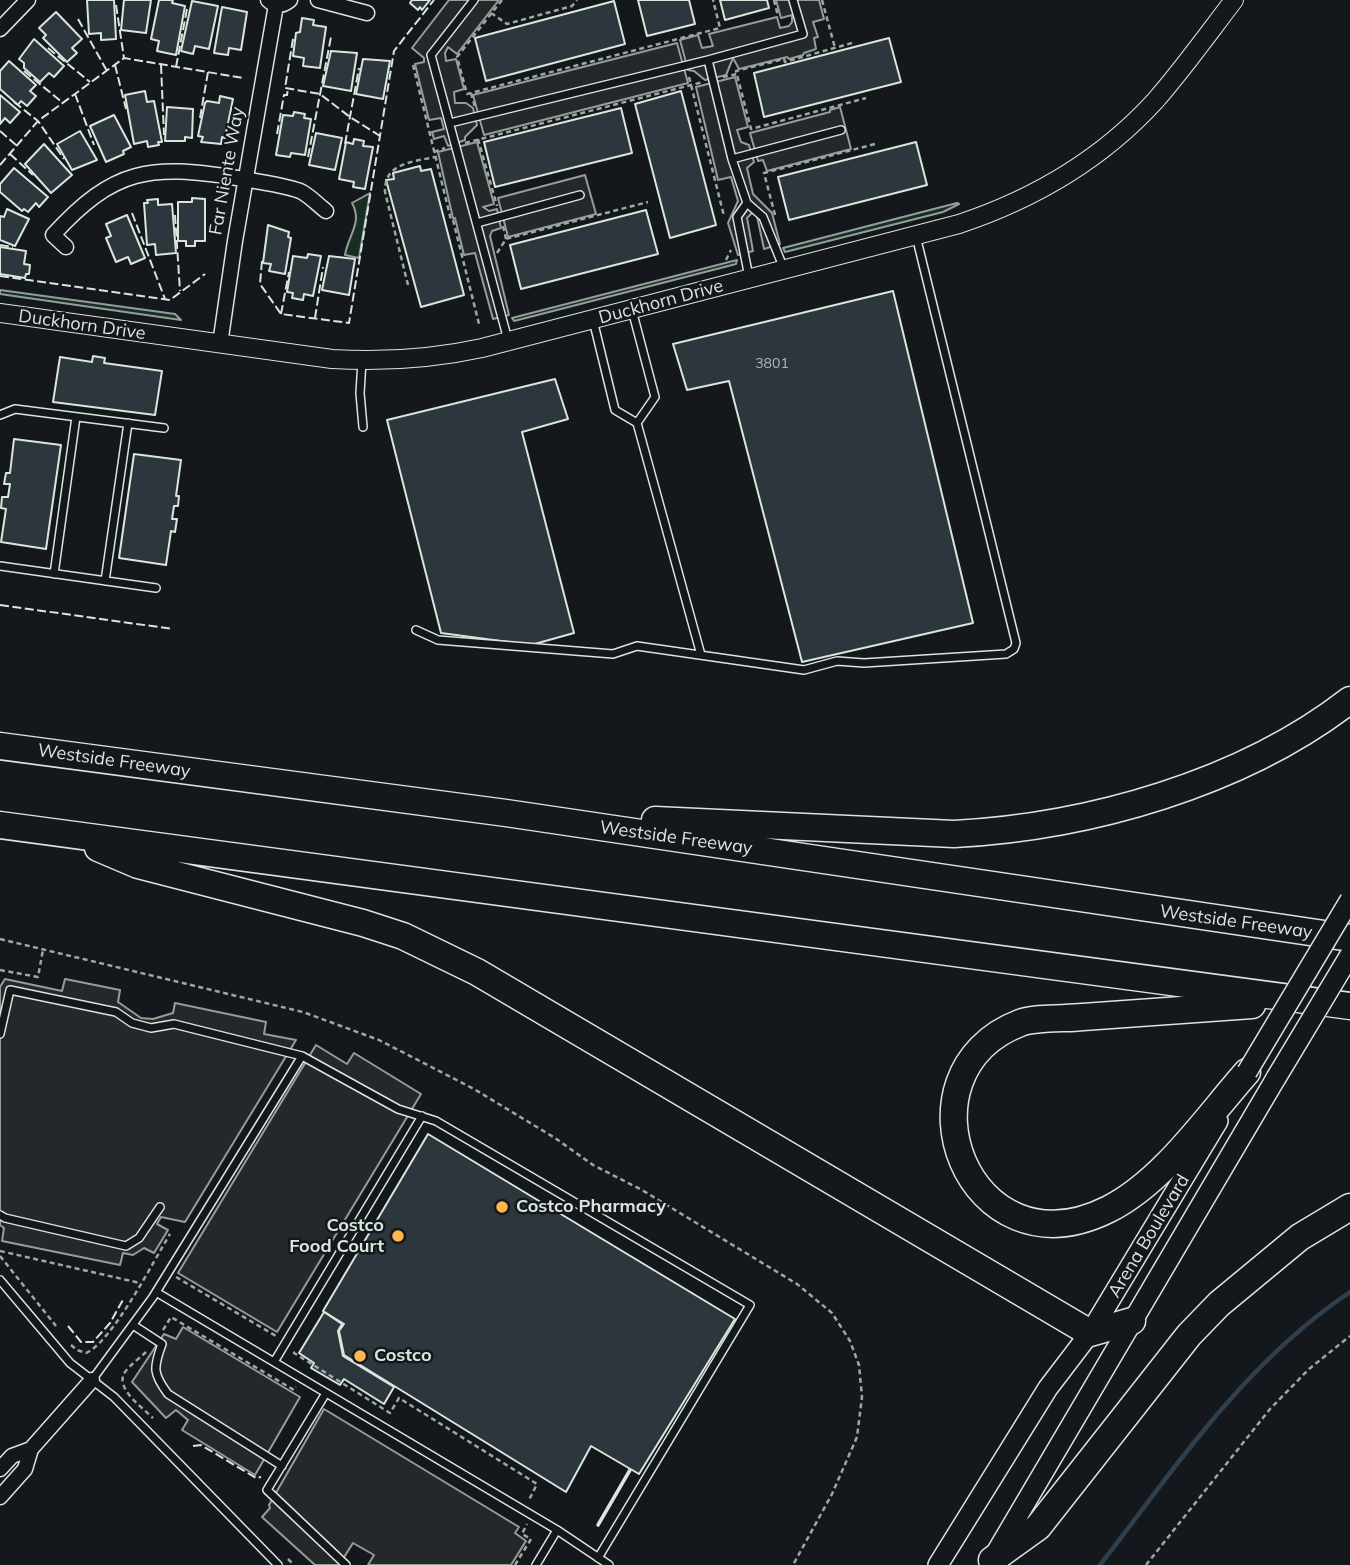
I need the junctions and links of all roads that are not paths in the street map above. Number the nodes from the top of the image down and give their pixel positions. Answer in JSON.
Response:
{"nodes":[{"id":1,"x":28,"y":0,"type":"edge"},
{"id":2,"x":318,"y":0,"type":"edge"},
{"id":3,"x":474,"y":0,"type":"edge"},
{"id":4,"x":793,"y":0,"type":"edge"},
{"id":5,"x":1234,"y":0,"type":"edge"},
{"id":6,"x":278,"y":2,"type":"edge"},
{"id":7,"x":367,"y":13,"type":"dead end"},
{"id":8,"x":0,"y":29,"type":"edge"},
{"id":9,"x":708,"y":60,"type":"junction"},
{"id":10,"x":450,"y":123,"type":"junction"},
{"id":11,"x":841,"y":130,"type":"dead end"},
{"id":12,"x":732,"y":159,"type":"junction"},
{"id":13,"x":245,"y":180,"type":"junction"},
{"id":14,"x":580,"y":195,"type":"dead end"},
{"id":15,"x":747,"y":203,"type":"junction"},
{"id":16,"x":326,"y":211,"type":"dead end"},
{"id":17,"x":477,"y":223,"type":"junction"},
{"id":18,"x":916,"y":236,"type":"junction"},
{"id":19,"x":66,"y":247,"type":"dead end"},
{"id":20,"x":784,"y":270,"type":"junction"},
{"id":21,"x":749,"y":279,"type":"junction"},
{"id":22,"x":632,"y":309,"type":"junction"},
{"id":23,"x":0,"y":313,"type":"edge"},
{"id":24,"x":593,"y":319,"type":"junction"},
{"id":25,"x":509,"y":341,"type":"junction"},
{"id":26,"x":220,"y":344,"type":"junction"},
{"id":27,"x":362,"y":361,"type":"junction"},
{"id":28,"x":0,"y":415,"type":"edge"},
{"id":29,"x":76,"y":417,"type":"junction"},
{"id":30,"x":128,"y":423,"type":"junction"},
{"id":31,"x":637,"y":423,"type":"junction"},
{"id":32,"x":363,"y":427,"type":"dead end"},
{"id":33,"x":163,"y":428,"type":"dead end"},
{"id":34,"x":0,"y":566,"type":"edge"},
{"id":35,"x":54,"y":574,"type":"junction"},
{"id":36,"x":105,"y":581,"type":"junction"},
{"id":37,"x":156,"y":588,"type":"dead end"},
{"id":38,"x":416,"y":629,"type":"dead end"},
{"id":39,"x":701,"y":655,"type":"junction"},
{"id":40,"x":1350,"y":700,"type":"edge"},
{"id":41,"x":0,"y":746,"type":"edge"},
{"id":42,"x":506,"y":813,"type":"junction"},
{"id":43,"x":0,"y":825,"type":"edge"},
{"id":44,"x":71,"y":836,"type":"junction"},
{"id":45,"x":1350,"y":900,"type":"edge"},
{"id":46,"x":1348,"y":942,"type":"edge"},
{"id":47,"x":1306,"y":1000,"type":"junction"},
{"id":48,"x":1350,"y":1006,"type":"edge"},
{"id":49,"x":0,"y":1034,"type":"edge"},
{"id":50,"x":302,"y":1056,"type":"junction"},
{"id":51,"x":1247,"y":1072,"type":"junction"},
{"id":52,"x":422,"y":1116,"type":"junction"},
{"id":53,"x":160,"y":1206,"type":"dead end"},
{"id":54,"x":1350,"y":1207,"type":"edge"},
{"id":55,"x":0,"y":1215,"type":"edge"},
{"id":56,"x":0,"y":1280,"type":"edge"},
{"id":57,"x":156,"y":1292,"type":"junction"},
{"id":58,"x":1132,"y":1321,"type":"junction"},
{"id":59,"x":133,"y":1325,"type":"junction"},
{"id":60,"x":1090,"y":1333,"type":"junction"},
{"id":61,"x":274,"y":1362,"type":"junction"},
{"id":62,"x":92,"y":1380,"type":"junction"},
{"id":63,"x":326,"y":1393,"type":"junction"},
{"id":64,"x":31,"y":1449,"type":"junction"},
{"id":65,"x":282,"y":1466,"type":"junction"},
{"id":66,"x":0,"y":1469,"type":"edge"},
{"id":67,"x":0,"y":1497,"type":"edge"},
{"id":68,"x":557,"y":1530,"type":"junction"},
{"id":69,"x":598,"y":1558,"type":"junction"},
{"id":70,"x":990,"y":1562,"type":"edge"},
{"id":71,"x":278,"y":1565,"type":"edge"},
{"id":72,"x":346,"y":1565,"type":"edge"},
{"id":73,"x":536,"y":1565,"type":"edge"},
{"id":74,"x":609,"y":1565,"type":"edge"},
{"id":75,"x":939,"y":1565,"type":"edge"}],
"edges":[{"from":1,"to":8,"type":"street"},
{"from":2,"to":7,"type":"street"},
{"from":3,"to":10,"type":"lane"},
{"from":4,"to":9,"type":"lane"},
{"from":5,"to":18,"type":"street","name":"Duckhorn Drive"},
{"from":6,"to":13,"type":"street","name":"Far Niente Way"},
{"from":9,"to":10,"type":"lane"},
{"from":9,"to":12,"type":"lane"},
{"from":10,"to":17,"type":"lane"},
{"from":11,"to":12,"type":"lane"},
{"from":12,"to":15,"type":"lane"},
{"from":13,"to":16,"type":"street"},
{"from":13,"to":19,"type":"street"},
{"from":13,"to":26,"type":"street","name":"Far Niente Way"},
{"from":14,"to":17,"type":"lane"},
{"from":15,"to":20,"type":"lane"},
{"from":15,"to":21,"type":"lane"},
{"from":17,"to":25,"type":"lane"},
{"from":18,"to":20,"type":"street","name":"Duckhorn Drive"},
{"from":18,"to":39,"type":"lane"},
{"from":20,"to":21,"type":"street","name":"Duckhorn Drive"},
{"from":21,"to":22,"type":"street","name":"Duckhorn Drive"},
{"from":22,"to":24,"type":"street","name":"Duckhorn Drive"},
{"from":22,"to":31,"type":"lane"},
{"from":23,"to":26,"type":"street","name":"Duckhorn Drive"},
{"from":24,"to":25,"type":"street","name":"Duckhorn Drive"},
{"from":24,"to":31,"type":"lane"},
{"from":25,"to":27,"type":"street","name":"Duckhorn Drive"},
{"from":26,"to":27,"type":"street","name":"Duckhorn Drive"},
{"from":27,"to":32,"type":"lane"},
{"from":28,"to":29,"type":"lane"},
{"from":29,"to":30,"type":"lane"},
{"from":29,"to":35,"type":"lane"},
{"from":30,"to":33,"type":"lane"},
{"from":30,"to":36,"type":"lane"},
{"from":31,"to":39,"type":"lane"},
{"from":34,"to":35,"type":"lane"},
{"from":35,"to":36,"type":"lane"},
{"from":36,"to":37,"type":"lane"},
{"from":38,"to":39,"type":"lane"},
{"from":40,"to":42,"type":"highway"},
{"from":41,"to":42,"type":"highway","name":"Westside Freeway"},
{"from":42,"to":46,"type":"highway","name":"Westside Freeway"},
{"from":43,"to":44,"type":"highway"},
{"from":44,"to":47,"type":"highway"},
{"from":44,"to":60,"type":"highway"},
{"from":45,"to":51,"type":"main road","name":"Arena Boulevard","bridge":true},
{"from":46,"to":58,"type":"main road","name":"Arena Boulevard","bridge":true},
{"from":47,"to":48,"type":"highway"},
{"from":47,"to":51,"type":"highway"},
{"from":49,"to":50,"type":"lane"},
{"from":50,"to":52,"type":"lane"},
{"from":50,"to":57,"type":"lane"},
{"from":51,"to":60,"type":"main road","name":"Arena Boulevard"},
{"from":52,"to":61,"type":"lane"},
{"from":52,"to":69,"type":"lane"},
{"from":53,"to":55,"type":"lane"},
{"from":54,"to":70,"type":"highway"},
{"from":56,"to":62,"type":"lane"},
{"from":57,"to":59,"type":"lane"},
{"from":57,"to":61,"type":"lane"},
{"from":58,"to":60,"type":"highway"},
{"from":58,"to":70,"type":"main road","name":"Arena Boulevard"},
{"from":59,"to":62,"type":"lane"},
{"from":59,"to":65,"type":"lane"},
{"from":60,"to":75,"type":"main road","name":"Arena Boulevard"},
{"from":61,"to":63,"type":"lane"},
{"from":62,"to":64,"type":"street"},
{"from":62,"to":71,"type":"lane"},
{"from":63,"to":65,"type":"lane"},
{"from":63,"to":68,"type":"lane"},
{"from":64,"to":66,"type":"street"},
{"from":64,"to":67,"type":"street"},
{"from":65,"to":72,"type":"lane"},
{"from":68,"to":69,"type":"lane"},
{"from":68,"to":73,"type":"lane"},
{"from":69,"to":74,"type":"lane"}]}
